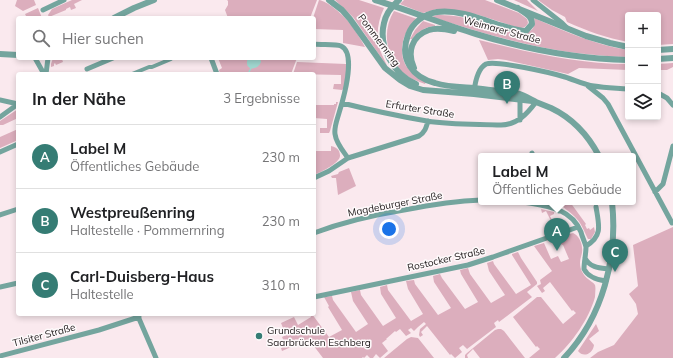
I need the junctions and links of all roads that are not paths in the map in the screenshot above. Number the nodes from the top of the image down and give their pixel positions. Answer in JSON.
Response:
{"nodes":[{"id":1,"x":64,"y":0,"type":"edge"},
{"id":2,"x":154,"y":0,"type":"edge"},
{"id":3,"x":329,"y":0,"type":"edge"},
{"id":4,"x":375,"y":0,"type":"edge"},
{"id":5,"x":400,"y":0,"type":"edge"},
{"id":6,"x":497,"y":0,"type":"edge"},
{"id":7,"x":533,"y":0,"type":"edge"},
{"id":8,"x":144,"y":2,"type":"edge"},
{"id":9,"x":518,"y":8,"type":"junction"},
{"id":10,"x":43,"y":10,"type":"dead end"},
{"id":11,"x":118,"y":16,"type":"edge"},
{"id":12,"x":423,"y":17,"type":"junction"},
{"id":13,"x":570,"y":30,"type":"junction"},
{"id":14,"x":476,"y":34,"type":"junction"},
{"id":15,"x":316,"y":44,"type":"edge"},
{"id":16,"x":625,"y":46,"type":"edge"},
{"id":17,"x":673,"y":49,"type":"edge"},
{"id":18,"x":661,"y":50,"type":"edge"},
{"id":19,"x":0,"y":54,"type":"edge"},
{"id":20,"x":16,"y":55,"type":"edge"},
{"id":21,"x":673,"y":58,"type":"edge"},
{"id":22,"x":36,"y":60,"type":"edge"},
{"id":23,"x":48,"y":60,"type":"edge"},
{"id":24,"x":108,"y":60,"type":"edge"},
{"id":25,"x":169,"y":60,"type":"edge"},
{"id":26,"x":212,"y":60,"type":"edge"},
{"id":27,"x":625,"y":60,"type":"edge"},
{"id":28,"x":661,"y":60,"type":"edge"},
{"id":29,"x":87,"y":69,"type":"dead end"},
{"id":30,"x":44,"y":72,"type":"edge"},
{"id":31,"x":45,"y":72,"type":"edge"},
{"id":32,"x":137,"y":72,"type":"edge"},
{"id":33,"x":216,"y":72,"type":"edge"},
{"id":34,"x":416,"y":73,"type":"junction"},
{"id":35,"x":586,"y":84,"type":"junction"},
{"id":36,"x":625,"y":89,"type":"edge"},
{"id":37,"x":440,"y":91,"type":"junction"},
{"id":38,"x":474,"y":91,"type":"junction"},
{"id":39,"x":661,"y":95,"type":"edge"},
{"id":40,"x":0,"y":100,"type":"edge"},
{"id":41,"x":520,"y":101,"type":"junction"},
{"id":42,"x":536,"y":102,"type":"junction"},
{"id":43,"x":342,"y":103,"type":"junction"},
{"id":44,"x":16,"y":104,"type":"edge"},
{"id":45,"x":16,"y":105,"type":"edge"},
{"id":46,"x":673,"y":105,"type":"edge"},
{"id":47,"x":0,"y":117,"type":"edge"},
{"id":48,"x":520,"y":120,"type":"junction"},
{"id":49,"x":428,"y":121,"type":"junction"},
{"id":50,"x":16,"y":145,"type":"edge"},
{"id":51,"x":673,"y":146,"type":"edge"},
{"id":52,"x":0,"y":152,"type":"edge"},
{"id":53,"x":596,"y":153,"type":"edge"},
{"id":54,"x":634,"y":153,"type":"edge"},
{"id":55,"x":636,"y":156,"type":"edge"},
{"id":56,"x":348,"y":158,"type":"junction"},
{"id":57,"x":316,"y":177,"type":"edge"},
{"id":58,"x":655,"y":192,"type":"junction"},
{"id":59,"x":478,"y":200,"type":"edge"},
{"id":60,"x":538,"y":205,"type":"edge"},
{"id":61,"x":556,"y":205,"type":"edge"},
{"id":62,"x":612,"y":205,"type":"edge"},
{"id":63,"x":596,"y":207,"type":"dead end"},
{"id":64,"x":16,"y":210,"type":"edge"},
{"id":65,"x":559,"y":211,"type":"junction"},
{"id":66,"x":0,"y":215,"type":"edge"},
{"id":67,"x":672,"y":223,"type":"dead end"},
{"id":68,"x":578,"y":227,"type":"junction"},
{"id":69,"x":316,"y":232,"type":"edge"},
{"id":70,"x":586,"y":246,"type":"junction"},
{"id":71,"x":585,"y":257,"type":"junction"},
{"id":72,"x":609,"y":269,"type":"junction"},
{"id":73,"x":606,"y":281,"type":"junction"},
{"id":74,"x":16,"y":283,"type":"edge"},
{"id":75,"x":0,"y":287,"type":"edge"},
{"id":76,"x":316,"y":297,"type":"edge"},
{"id":77,"x":138,"y":316,"type":"edge"},
{"id":78,"x":0,"y":356,"type":"edge"},
{"id":79,"x":156,"y":358,"type":"edge"},
{"id":80,"x":564,"y":358,"type":"edge"}],
"edges":[{"from":1,"to":10,"type":"street"},
{"from":2,"to":8,"type":"street"},
{"from":3,"to":37,"type":"street","name":"Pommernring"},
{"from":4,"to":12,"type":"street","name":"Weimarer Straße"},
{"from":5,"to":37,"type":"street","name":"Pommernring"},
{"from":6,"to":9,"type":"street"},
{"from":7,"to":13,"type":"street"},
{"from":8,"to":11,"type":"street"},
{"from":9,"to":12,"type":"street"},
{"from":9,"to":13,"type":"street"},
{"from":12,"to":14,"type":"street","name":"Weimarer Straße"},
{"from":12,"to":34,"type":"street","name":"Pommernring"},
{"from":13,"to":16,"type":"street"},
{"from":14,"to":27,"type":"street","name":"Weimarer Straße"},
{"from":14,"to":34,"type":"street","name":"Pommernring"},
{"from":15,"to":43,"type":"street"},
{"from":17,"to":18,"type":"street"},
{"from":19,"to":20,"type":"street"},
{"from":21,"to":28,"type":"street"},
{"from":22,"to":30,"type":"street"},
{"from":23,"to":31,"type":"street"},
{"from":24,"to":29,"type":"street"},
{"from":25,"to":32,"type":"street"},
{"from":26,"to":33,"type":"street"},
{"from":34,"to":38,"type":"street","name":"Pommernring"},
{"from":35,"to":36,"type":"street"},
{"from":35,"to":38,"type":"street"},
{"from":35,"to":54,"type":"street"},
{"from":37,"to":38,"type":"street","name":"Pommernring"},
{"from":38,"to":41,"type":"street","name":"Pommernring"},
{"from":38,"to":42,"type":"street","name":"Pommernring"},
{"from":39,"to":46,"type":"street"},
{"from":40,"to":44,"type":"street"},
{"from":41,"to":42,"type":"street","name":"Pommernring"},
{"from":41,"to":48,"type":"street"},
{"from":42,"to":48,"type":"street"},
{"from":42,"to":53,"type":"street","name":"Pommernring"},
{"from":43,"to":49,"type":"street","name":"Erfurter Straße"},
{"from":43,"to":56,"type":"street"},
{"from":45,"to":47,"type":"street"},
{"from":48,"to":49,"type":"street","name":"Erfurter Straße"},
{"from":49,"to":56,"type":"street"},
{"from":50,"to":52,"type":"street"},
{"from":51,"to":58,"type":"street"},
{"from":55,"to":58,"type":"street"},
{"from":56,"to":57,"type":"street"},
{"from":58,"to":67,"type":"street"},
{"from":59,"to":69,"type":"street","name":"Magdeburger Straße"},
{"from":60,"to":65,"type":"street"},
{"from":61,"to":65,"type":"street"},
{"from":62,"to":72,"type":"street"},
{"from":63,"to":70,"type":"street"},
{"from":64,"to":66,"type":"street"},
{"from":65,"to":68,"type":"street"},
{"from":68,"to":70,"type":"street"},
{"from":68,"to":76,"type":"street","name":"Rostocker Straße"},
{"from":70,"to":71,"type":"street"},
{"from":71,"to":72,"type":"street"},
{"from":71,"to":73,"type":"street"},
{"from":72,"to":73,"type":"street"},
{"from":73,"to":80,"type":"street"},
{"from":74,"to":75,"type":"street"},
{"from":77,"to":78,"type":"street","name":"Tilsiter Straße"},
{"from":77,"to":79,"type":"street"}]}
